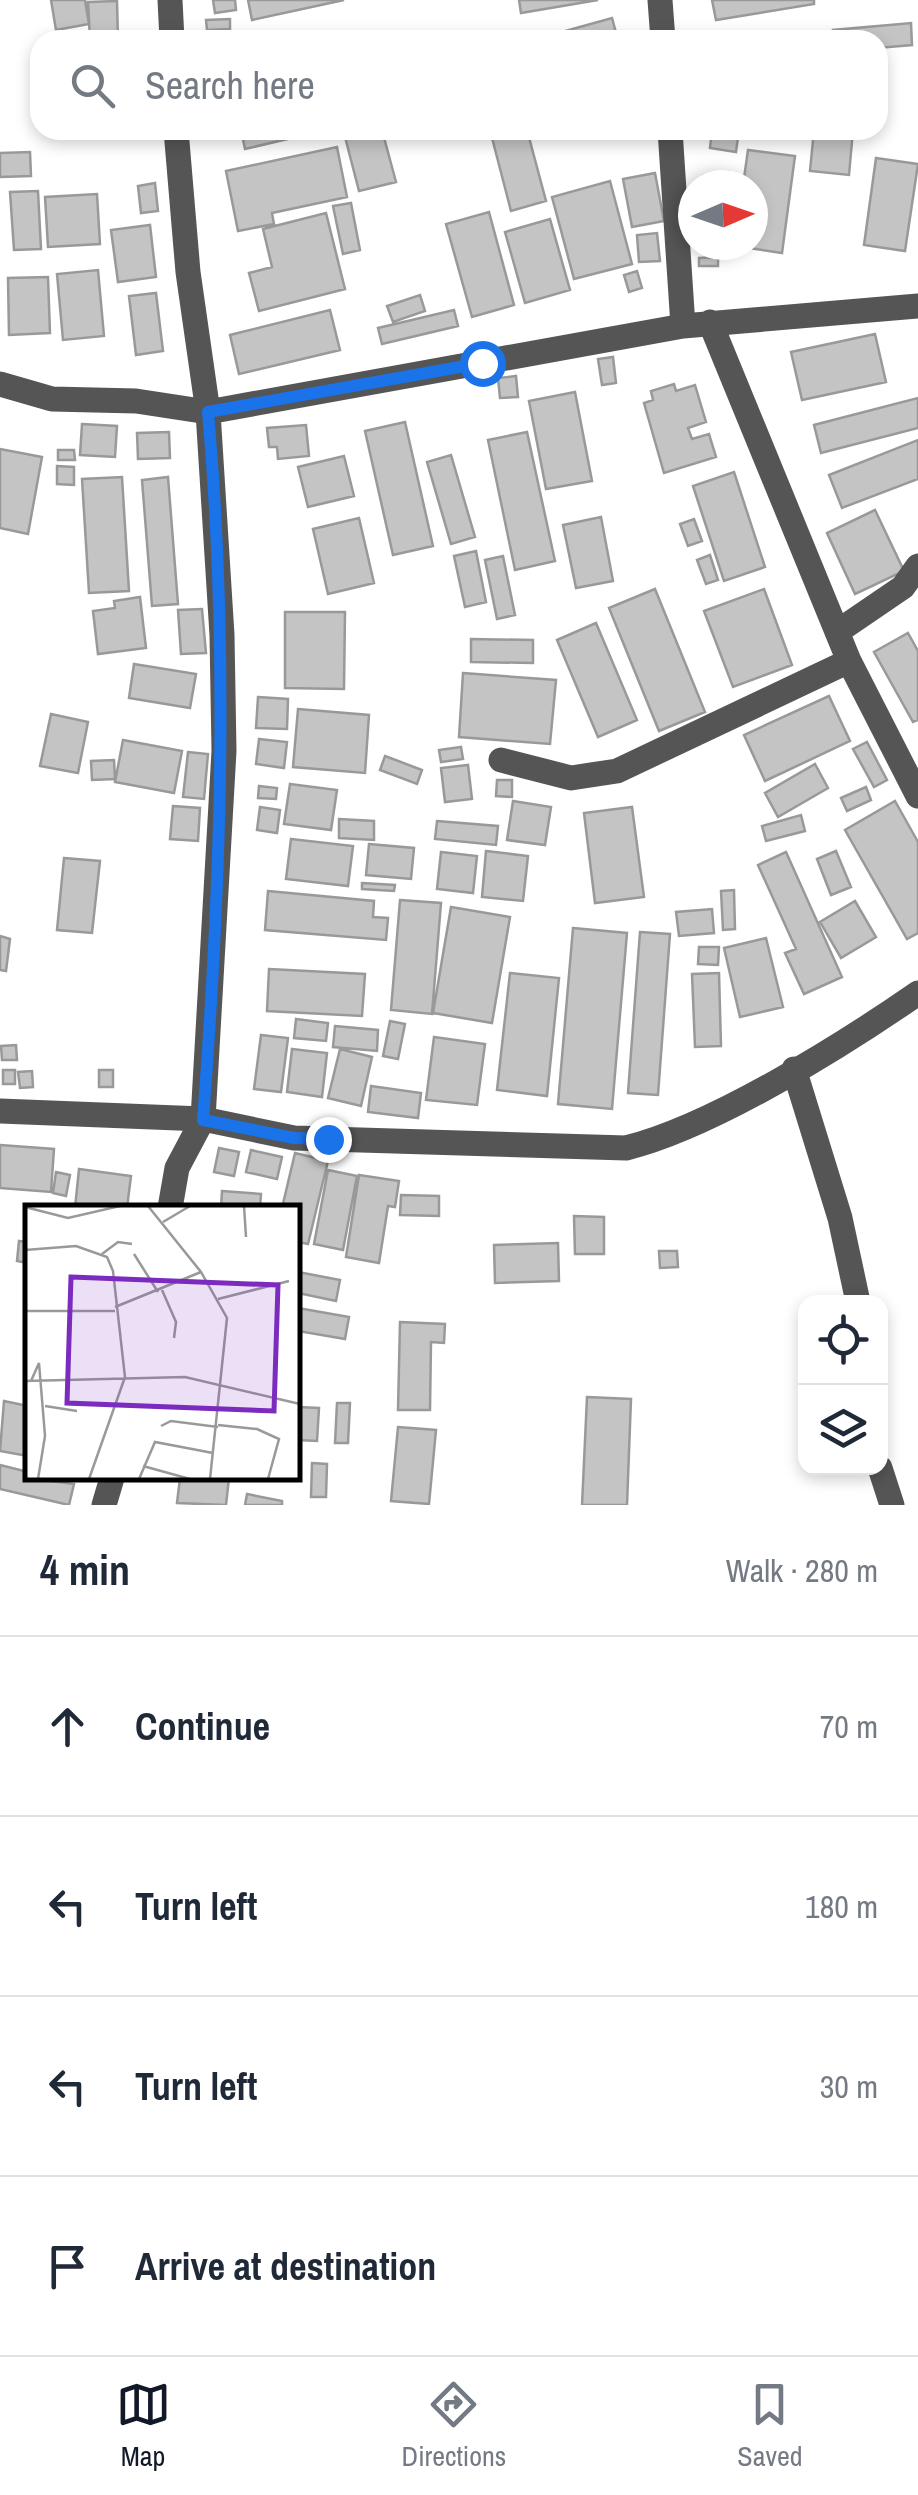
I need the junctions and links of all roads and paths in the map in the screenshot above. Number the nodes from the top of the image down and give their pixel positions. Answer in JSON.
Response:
{"nodes":[{"id":1,"x":170,"y":0,"type":"edge"},
{"id":2,"x":660,"y":0,"type":"edge"},
{"id":3,"x":172,"y":30,"type":"edge"},
{"id":4,"x":662,"y":30,"type":"edge"},
{"id":5,"x":177,"y":140,"type":"edge"},
{"id":6,"x":671,"y":140,"type":"edge"},
{"id":7,"x":918,"y":306,"type":"edge"},
{"id":8,"x":710,"y":322,"type":"junction"},
{"id":9,"x":682,"y":326,"type":"junction"},
{"id":10,"x":0,"y":384,"type":"edge"},
{"id":11,"x":208,"y":412,"type":"junction"},
{"id":12,"x":918,"y":566,"type":"edge"},
{"id":13,"x":837,"y":632,"type":"junction"},
{"id":14,"x":849,"y":661,"type":"junction"},
{"id":15,"x":502,"y":760,"type":"dead end"},
{"id":16,"x":918,"y":796,"type":"edge"},
{"id":17,"x":918,"y":993,"type":"edge"},
{"id":18,"x":794,"y":1069,"type":"junction"},
{"id":19,"x":0,"y":1111,"type":"edge"},
{"id":20,"x":203,"y":1120,"type":"junction"},
{"id":21,"x":171,"y":1205,"type":"edge"},
{"id":22,"x":856,"y":1295,"type":"edge"},
{"id":23,"x":882,"y":1475,"type":"edge"},
{"id":24,"x":111,"y":1480,"type":"edge"},
{"id":25,"x":104,"y":1505,"type":"edge"},
{"id":26,"x":892,"y":1505,"type":"edge"}],
"edges":[{"from":1,"to":3,"type":"street"},
{"from":2,"to":4,"type":"street"},
{"from":5,"to":11,"type":"street"},
{"from":6,"to":9,"type":"street"},
{"from":7,"to":8,"type":"street"},
{"from":8,"to":9,"type":"street"},
{"from":8,"to":13,"type":"street"},
{"from":9,"to":11,"type":"street"},
{"from":10,"to":11,"type":"street"},
{"from":11,"to":20,"type":"street"},
{"from":12,"to":13,"type":"street"},
{"from":13,"to":14,"type":"street"},
{"from":14,"to":15,"type":"street"},
{"from":14,"to":16,"type":"street"},
{"from":17,"to":18,"type":"street"},
{"from":18,"to":20,"type":"street"},
{"from":18,"to":22,"type":"street"},
{"from":19,"to":20,"type":"street"},
{"from":20,"to":21,"type":"street"},
{"from":23,"to":26,"type":"street"},
{"from":24,"to":25,"type":"street"}]}
